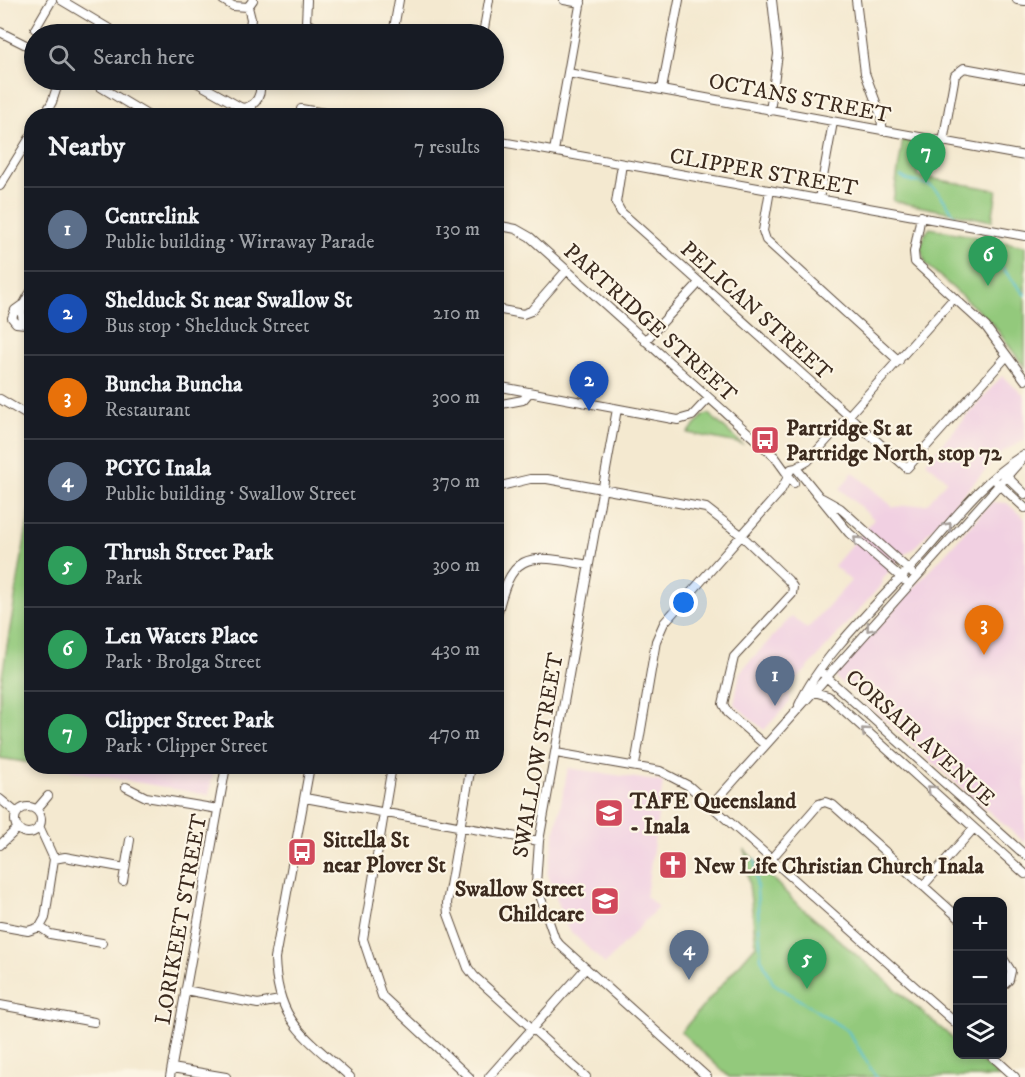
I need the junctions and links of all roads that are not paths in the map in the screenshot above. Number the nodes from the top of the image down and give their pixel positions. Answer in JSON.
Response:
{"nodes":[{"id":1,"x":52,"y":0,"type":"edge"},
{"id":2,"x":62,"y":0,"type":"edge"},
{"id":3,"x":223,"y":0,"type":"edge"},
{"id":4,"x":307,"y":0,"type":"edge"},
{"id":5,"x":399,"y":0,"type":"edge"},
{"id":6,"x":489,"y":0,"type":"edge"},
{"id":7,"x":564,"y":0,"type":"edge"},
{"id":8,"x":679,"y":0,"type":"edge"},
{"id":9,"x":772,"y":0,"type":"edge"},
{"id":10,"x":856,"y":0,"type":"edge"},
{"id":11,"x":1017,"y":0,"type":"edge"},
{"id":12,"x":581,"y":1,"type":"edge"},
{"id":13,"x":1025,"y":2,"type":"edge"},
{"id":14,"x":250,"y":4,"type":"edge"},
{"id":15,"x":38,"y":24,"type":"edge"},
{"id":16,"x":102,"y":24,"type":"edge"},
{"id":17,"x":250,"y":24,"type":"edge"},
{"id":18,"x":308,"y":24,"type":"edge"},
{"id":19,"x":395,"y":24,"type":"edge"},
{"id":20,"x":485,"y":24,"type":"edge"},
{"id":21,"x":0,"y":32,"type":"edge"},
{"id":22,"x":0,"y":40,"type":"edge"},
{"id":23,"x":14,"y":41,"type":"junction"},
{"id":24,"x":24,"y":45,"type":"edge"},
{"id":25,"x":568,"y":72,"type":"junction"},
{"id":26,"x":1025,"y":79,"type":"edge"},
{"id":27,"x":662,"y":89,"type":"junction"},
{"id":28,"x":56,"y":90,"type":"dead end"},
{"id":29,"x":105,"y":90,"type":"edge"},
{"id":30,"x":209,"y":90,"type":"edge"},
{"id":31,"x":260,"y":90,"type":"edge"},
{"id":32,"x":251,"y":105,"type":"junction"},
{"id":33,"x":49,"y":108,"type":"edge"},
{"id":34,"x":134,"y":108,"type":"edge"},
{"id":35,"x":242,"y":108,"type":"edge"},
{"id":36,"x":242,"y":108,"type":"edge"},
{"id":37,"x":252,"y":108,"type":"edge"},
{"id":38,"x":770,"y":111,"type":"junction"},
{"id":39,"x":833,"y":122,"type":"junction"},
{"id":40,"x":883,"y":131,"type":"junction"},
{"id":41,"x":504,"y":142,"type":"edge"},
{"id":42,"x":943,"y":142,"type":"junction"},
{"id":43,"x":24,"y":147,"type":"edge"},
{"id":44,"x":554,"y":151,"type":"junction"},
{"id":45,"x":1025,"y":156,"type":"edge"},
{"id":46,"x":622,"y":164,"type":"junction"},
{"id":47,"x":0,"y":186,"type":"edge"},
{"id":48,"x":770,"y":190,"type":"junction"},
{"id":49,"x":819,"y":199,"type":"junction"},
{"id":50,"x":921,"y":216,"type":"junction"},
{"id":51,"x":504,"y":227,"type":"edge"},
{"id":52,"x":1025,"y":236,"type":"edge"},
{"id":53,"x":566,"y":271,"type":"junction"},
{"id":54,"x":698,"y":284,"type":"junction"},
{"id":55,"x":954,"y":298,"type":"junction"},
{"id":56,"x":24,"y":302,"type":"edge"},
{"id":57,"x":504,"y":310,"type":"edge"},
{"id":58,"x":24,"y":320,"type":"edge"},
{"id":59,"x":645,"y":341,"type":"junction"},
{"id":60,"x":1008,"y":356,"type":"junction"},
{"id":61,"x":898,"y":361,"type":"junction"},
{"id":62,"x":1025,"y":380,"type":"edge"},
{"id":63,"x":504,"y":388,"type":"edge"},
{"id":64,"x":529,"y":393,"type":"junction"},
{"id":65,"x":709,"y":398,"type":"junction"},
{"id":66,"x":0,"y":399,"type":"edge"},
{"id":67,"x":504,"y":404,"type":"edge"},
{"id":68,"x":617,"y":409,"type":"junction"},
{"id":69,"x":24,"y":413,"type":"edge"},
{"id":70,"x":848,"y":416,"type":"junction"},
{"id":71,"x":1025,"y":455,"type":"edge"},
{"id":72,"x":1004,"y":474,"type":"junction"},
{"id":73,"x":795,"y":475,"type":"junction"},
{"id":74,"x":992,"y":477,"type":"junction"},
{"id":75,"x":999,"y":484,"type":"junction"},
{"id":76,"x":504,"y":485,"type":"edge"},
{"id":77,"x":602,"y":488,"type":"junction"},
{"id":78,"x":816,"y":494,"type":"junction"},
{"id":79,"x":1025,"y":494,"type":"edge"},
{"id":80,"x":1025,"y":508,"type":"edge"},
{"id":81,"x":741,"y":535,"type":"junction"},
{"id":82,"x":588,"y":565,"type":"junction"},
{"id":83,"x":909,"y":570,"type":"junction"},
{"id":84,"x":916,"y":576,"type":"junction"},
{"id":85,"x":901,"y":578,"type":"junction"},
{"id":86,"x":909,"y":584,"type":"junction"},
{"id":87,"x":504,"y":591,"type":"edge"},
{"id":88,"x":820,"y":670,"type":"junction"},
{"id":89,"x":827,"y":677,"type":"junction"},
{"id":90,"x":814,"y":692,"type":"junction"},
{"id":91,"x":847,"y":694,"type":"junction"},
{"id":92,"x":797,"y":709,"type":"junction"},
{"id":93,"x":845,"y":713,"type":"junction"},
{"id":94,"x":765,"y":745,"type":"junction"},
{"id":95,"x":556,"y":753,"type":"junction"},
{"id":96,"x":635,"y":765,"type":"junction"},
{"id":97,"x":225,"y":774,"type":"edge"},
{"id":98,"x":309,"y":774,"type":"edge"},
{"id":99,"x":391,"y":774,"type":"edge"},
{"id":100,"x":470,"y":774,"type":"edge"},
{"id":101,"x":126,"y":788,"type":"dead end"},
{"id":102,"x":48,"y":796,"type":"dead end"},
{"id":103,"x":305,"y":798,"type":"junction"},
{"id":104,"x":0,"y":799,"type":"edge"},
{"id":105,"x":711,"y":806,"type":"junction"},
{"id":106,"x":218,"y":809,"type":"junction"},
{"id":107,"x":36,"y":810,"type":"junction"},
{"id":108,"x":17,"y":813,"type":"junction"},
{"id":109,"x":384,"y":813,"type":"junction"},
{"id":110,"x":39,"y":826,"type":"junction"},
{"id":111,"x":460,"y":826,"type":"junction"},
{"id":112,"x":18,"y":828,"type":"junction"},
{"id":113,"x":974,"y":828,"type":"junction"},
{"id":114,"x":130,"y":840,"type":"dead end"},
{"id":115,"x":539,"y":841,"type":"junction"},
{"id":116,"x":0,"y":845,"type":"edge"},
{"id":117,"x":1025,"y":855,"type":"edge"},
{"id":118,"x":54,"y":859,"type":"junction"},
{"id":119,"x":771,"y":859,"type":"junction"},
{"id":120,"x":125,"y":868,"type":"junction"},
{"id":121,"x":1025,"y":874,"type":"edge"},
{"id":122,"x":123,"y":881,"type":"dead end"},
{"id":123,"x":923,"y":886,"type":"junction"},
{"id":124,"x":953,"y":913,"type":"edge"},
{"id":125,"x":0,"y":926,"type":"edge"},
{"id":126,"x":40,"y":927,"type":"junction"},
{"id":127,"x":102,"y":944,"type":"dead end"},
{"id":128,"x":1007,"y":964,"type":"edge"},
{"id":129,"x":586,"y":968,"type":"junction"},
{"id":130,"x":1007,"y":982,"type":"edge"},
{"id":131,"x":184,"y":990,"type":"junction"},
{"id":132,"x":280,"y":1000,"type":"junction"},
{"id":133,"x":0,"y":1005,"type":"edge"},
{"id":134,"x":953,"y":1021,"type":"edge"},
{"id":135,"x":94,"y":1022,"type":"dead end"},
{"id":136,"x":533,"y":1029,"type":"junction"},
{"id":137,"x":995,"y":1059,"type":"edge"},
{"id":138,"x":171,"y":1072,"type":"edge"},
{"id":139,"x":226,"y":1077,"type":"edge"},
{"id":140,"x":350,"y":1077,"type":"edge"},
{"id":141,"x":469,"y":1077,"type":"edge"},
{"id":142,"x":489,"y":1077,"type":"edge"},
{"id":143,"x":586,"y":1077,"type":"edge"},
{"id":144,"x":707,"y":1077,"type":"edge"},
{"id":145,"x":1015,"y":1077,"type":"edge"}],
"edges":[{"from":1,"to":15,"type":"street"},
{"from":2,"to":16,"type":"street"},
{"from":3,"to":14,"type":"street"},
{"from":4,"to":18,"type":"street"},
{"from":5,"to":19,"type":"street"},
{"from":6,"to":20,"type":"street"},
{"from":7,"to":12,"type":"street"},
{"from":8,"to":27,"type":"street"},
{"from":9,"to":38,"type":"street"},
{"from":10,"to":40,"type":"street"},
{"from":11,"to":13,"type":"street"},
{"from":12,"to":25,"type":"street"},
{"from":14,"to":17,"type":"street"},
{"from":21,"to":23,"type":"street"},
{"from":22,"to":23,"type":"street"},
{"from":23,"to":24,"type":"street"},
{"from":25,"to":27,"type":"street","name":"OCTANS STREET"},
{"from":25,"to":44,"type":"street"},
{"from":26,"to":42,"type":"street"},
{"from":27,"to":38,"type":"street","name":"OCTANS STREET"},
{"from":28,"to":33,"type":"street"},
{"from":29,"to":34,"type":"street"},
{"from":30,"to":36,"type":"street"},
{"from":31,"to":32,"type":"street"},
{"from":32,"to":35,"type":"street"},
{"from":32,"to":37,"type":"street"},
{"from":38,"to":39,"type":"street","name":"OCTANS STREET"},
{"from":39,"to":40,"type":"street","name":"OCTANS STREET"},
{"from":39,"to":49,"type":"street"},
{"from":40,"to":42,"type":"street","name":"OCTANS STREET"},
{"from":41,"to":44,"type":"street","name":"CLIPPER STREET"},
{"from":42,"to":45,"type":"street","name":"OCTANS STREET"},
{"from":43,"to":47,"type":"street"},
{"from":44,"to":46,"type":"street","name":"CLIPPER STREET"},
{"from":46,"to":48,"type":"street","name":"CLIPPER STREET"},
{"from":46,"to":54,"type":"street","name":"PELICAN STREET"},
{"from":48,"to":49,"type":"street","name":"CLIPPER STREET"},
{"from":48,"to":61,"type":"street"},
{"from":49,"to":50,"type":"street","name":"CLIPPER STREET"},
{"from":50,"to":52,"type":"street","name":"CLIPPER STREET"},
{"from":50,"to":55,"type":"street"},
{"from":51,"to":53,"type":"street","name":"PARTRIDGE STREET"},
{"from":53,"to":57,"type":"street"},
{"from":53,"to":59,"type":"street","name":"PARTRIDGE STREET"},
{"from":54,"to":59,"type":"street"},
{"from":54,"to":70,"type":"street","name":"PELICAN STREET"},
{"from":55,"to":60,"type":"street"},
{"from":55,"to":61,"type":"street"},
{"from":56,"to":58,"type":"street"},
{"from":59,"to":65,"type":"street","name":"PARTRIDGE STREET"},
{"from":60,"to":62,"type":"street"},
{"from":60,"to":70,"type":"street","name":"PELICAN STREET"},
{"from":61,"to":70,"type":"street"},
{"from":63,"to":64,"type":"street"},
{"from":64,"to":67,"type":"street"},
{"from":64,"to":68,"type":"street"},
{"from":65,"to":68,"type":"street"},
{"from":65,"to":73,"type":"street","name":"PARTRIDGE STREET"},
{"from":66,"to":69,"type":"street"},
{"from":68,"to":77,"type":"street","name":"SWALLOW STREET"},
{"from":70,"to":73,"type":"street"},
{"from":71,"to":72,"type":"street"},
{"from":72,"to":74,"type":"street"},
{"from":72,"to":75,"type":"street"},
{"from":72,"to":79,"type":"street"},
{"from":73,"to":78,"type":"street","name":"PARTRIDGE STREET"},
{"from":73,"to":81,"type":"street"},
{"from":74,"to":75,"type":"street"},
{"from":83,"to":74,"type":"street","one_way":true},
{"from":75,"to":80,"type":"street"},
{"from":75,"to":84,"type":"street"},
{"from":76,"to":77,"type":"street"},
{"from":77,"to":81,"type":"street"},
{"from":77,"to":82,"type":"street","name":"SWALLOW STREET"},
{"from":78,"to":83,"type":"street","name":"PARTRIDGE STREET"},
{"from":85,"to":78,"type":"street","name":"PARTRIDGE STREET","one_way":true},
{"from":81,"to":94,"type":"street"},
{"from":81,"to":96,"type":"street"},
{"from":82,"to":87,"type":"street"},
{"from":82,"to":95,"type":"street","name":"SWALLOW STREET"},
{"from":83,"to":84,"type":"street","name":"PARTRIDGE STREET"},
{"from":83,"to":85,"type":"street"},
{"from":84,"to":86,"type":"street"},
{"from":85,"to":86,"type":"street","name":"PARTRIDGE STREET"},
{"from":85,"to":88,"type":"street"},
{"from":86,"to":89,"type":"street","one_way":true},
{"from":88,"to":89,"type":"street","name":"CORSAIR AVENUE"},
{"from":88,"to":92,"type":"street"},
{"from":89,"to":90,"type":"street"},
{"from":89,"to":91,"type":"street","name":"CORSAIR AVENUE"},
{"from":90,"to":92,"type":"street"},
{"from":90,"to":93,"type":"street"},
{"from":91,"to":93,"type":"street"},
{"from":91,"to":117,"type":"street","name":"CORSAIR AVENUE"},
{"from":92,"to":94,"type":"street"},
{"from":113,"to":93,"type":"street","one_way":true},
{"from":94,"to":105,"type":"street"},
{"from":95,"to":96,"type":"street"},
{"from":95,"to":115,"type":"street","name":"SWALLOW STREET"},
{"from":96,"to":105,"type":"street"},
{"from":97,"to":106,"type":"street","name":"LORIKEET STREET"},
{"from":98,"to":103,"type":"street"},
{"from":99,"to":109,"type":"street"},
{"from":100,"to":111,"type":"street"},
{"from":101,"to":106,"type":"street"},
{"from":102,"to":107,"type":"street"},
{"from":103,"to":109,"type":"street"},
{"from":103,"to":132,"type":"street"},
{"from":104,"to":108,"type":"street"},
{"from":105,"to":119,"type":"street"},
{"from":106,"to":131,"type":"street","name":"LORIKEET STREET"},
{"from":107,"to":108,"type":"street"},
{"from":107,"to":110,"type":"street"},
{"from":108,"to":112,"type":"street"},
{"from":109,"to":111,"type":"street"},
{"from":109,"to":141,"type":"street"},
{"from":110,"to":112,"type":"street"},
{"from":110,"to":118,"type":"street"},
{"from":111,"to":115,"type":"street"},
{"from":111,"to":136,"type":"street"},
{"from":112,"to":116,"type":"street"},
{"from":113,"to":121,"type":"street"},
{"from":113,"to":123,"type":"street"},
{"from":114,"to":120,"type":"street"},
{"from":115,"to":129,"type":"street","name":"SWALLOW STREET"},
{"from":118,"to":120,"type":"street"},
{"from":118,"to":126,"type":"street"},
{"from":119,"to":123,"type":"street"},
{"from":119,"to":134,"type":"street"},
{"from":120,"to":122,"type":"street"},
{"from":123,"to":124,"type":"street"},
{"from":125,"to":126,"type":"street"},
{"from":126,"to":127,"type":"street"},
{"from":128,"to":130,"type":"street"},
{"from":129,"to":136,"type":"street"},
{"from":129,"to":144,"type":"street","name":"SWALLOW STREET"},
{"from":131,"to":132,"type":"street"},
{"from":131,"to":138,"type":"street","name":"LORIKEET STREET"},
{"from":132,"to":140,"type":"street"},
{"from":133,"to":135,"type":"street"},
{"from":136,"to":142,"type":"street"},
{"from":136,"to":143,"type":"street"},
{"from":137,"to":145,"type":"street"},
{"from":138,"to":139,"type":"street"}]}
